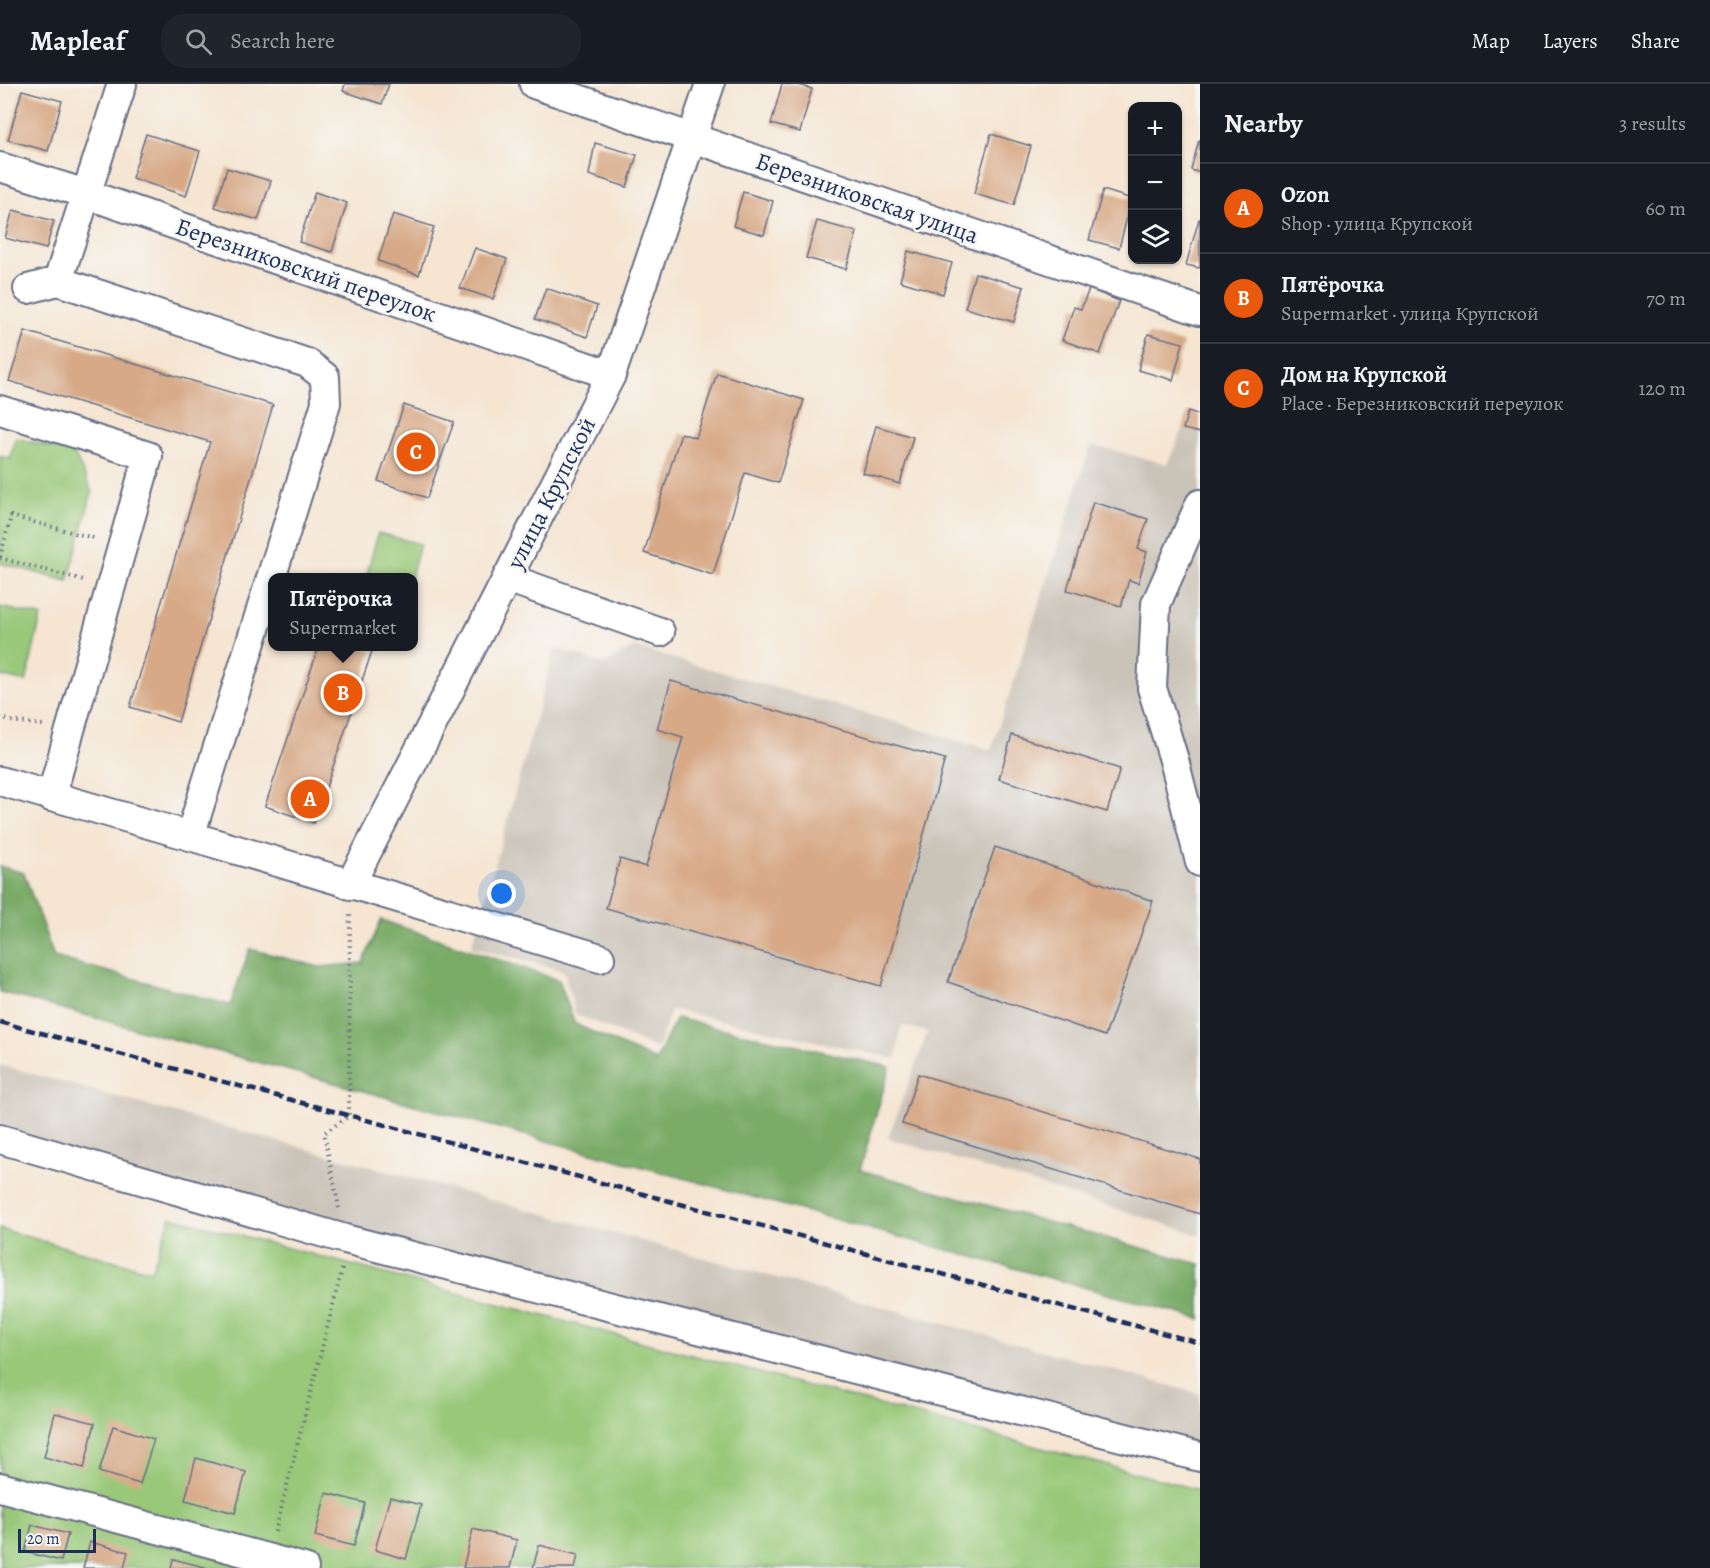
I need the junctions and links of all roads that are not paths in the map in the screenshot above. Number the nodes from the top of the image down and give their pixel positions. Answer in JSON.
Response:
{"nodes":[{"id":1,"x":122,"y":84,"type":"edge"},
{"id":2,"x":534,"y":84,"type":"edge"},
{"id":3,"x":710,"y":84,"type":"edge"},
{"id":4,"x":691,"y":138,"type":"junction"},
{"id":5,"x":0,"y":167,"type":"edge"},
{"id":6,"x":86,"y":194,"type":"junction"},
{"id":7,"x":58,"y":281,"type":"junction"},
{"id":8,"x":28,"y":289,"type":"dead end"},
{"id":9,"x":1200,"y":311,"type":"edge"},
{"id":10,"x":611,"y":375,"type":"junction"},
{"id":11,"x":0,"y":410,"type":"edge"},
{"id":12,"x":1200,"y":504,"type":"edge"},
{"id":13,"x":273,"y":573,"type":"edge"},
{"id":14,"x":507,"y":578,"type":"junction"},
{"id":15,"x":268,"y":588,"type":"edge"},
{"id":16,"x":660,"y":632,"type":"dead end"},
{"id":17,"x":0,"y":781,"type":"edge"},
{"id":18,"x":51,"y":796,"type":"junction"},
{"id":19,"x":190,"y":836,"type":"junction"},
{"id":20,"x":1200,"y":862,"type":"edge"},
{"id":21,"x":350,"y":885,"type":"junction"},
{"id":22,"x":600,"y":958,"type":"dead end"},
{"id":23,"x":0,"y":1139,"type":"edge"},
{"id":24,"x":1200,"y":1457,"type":"edge"},
{"id":25,"x":0,"y":1487,"type":"edge"},
{"id":26,"x":256,"y":1560,"type":"edge"},
{"id":27,"x":304,"y":1568,"type":"edge"}],
"edges":[{"from":1,"to":6,"type":"street"},
{"from":2,"to":4,"type":"street","name":"Березниковская улица"},
{"from":3,"to":4,"type":"street","name":"улица Крупской"},
{"from":4,"to":9,"type":"street","name":"Березниковская улица"},
{"from":4,"to":10,"type":"street","name":"улица Крупской"},
{"from":5,"to":6,"type":"street","name":"Березниковский переулок"},
{"from":6,"to":7,"type":"street"},
{"from":6,"to":10,"type":"street","name":"Березниковский переулок"},
{"from":7,"to":8,"type":"street"},
{"from":7,"to":13,"type":"street"},
{"from":10,"to":14,"type":"street","name":"улица Крупской"},
{"from":11,"to":18,"type":"street"},
{"from":12,"to":20,"type":"street"},
{"from":14,"to":16,"type":"street"},
{"from":14,"to":21,"type":"street","name":"улица Крупской"},
{"from":15,"to":19,"type":"street"},
{"from":17,"to":18,"type":"street"},
{"from":18,"to":19,"type":"street"},
{"from":19,"to":21,"type":"street"},
{"from":21,"to":22,"type":"street"},
{"from":23,"to":24,"type":"street"},
{"from":25,"to":26,"type":"street"},
{"from":26,"to":27,"type":"street"}]}
